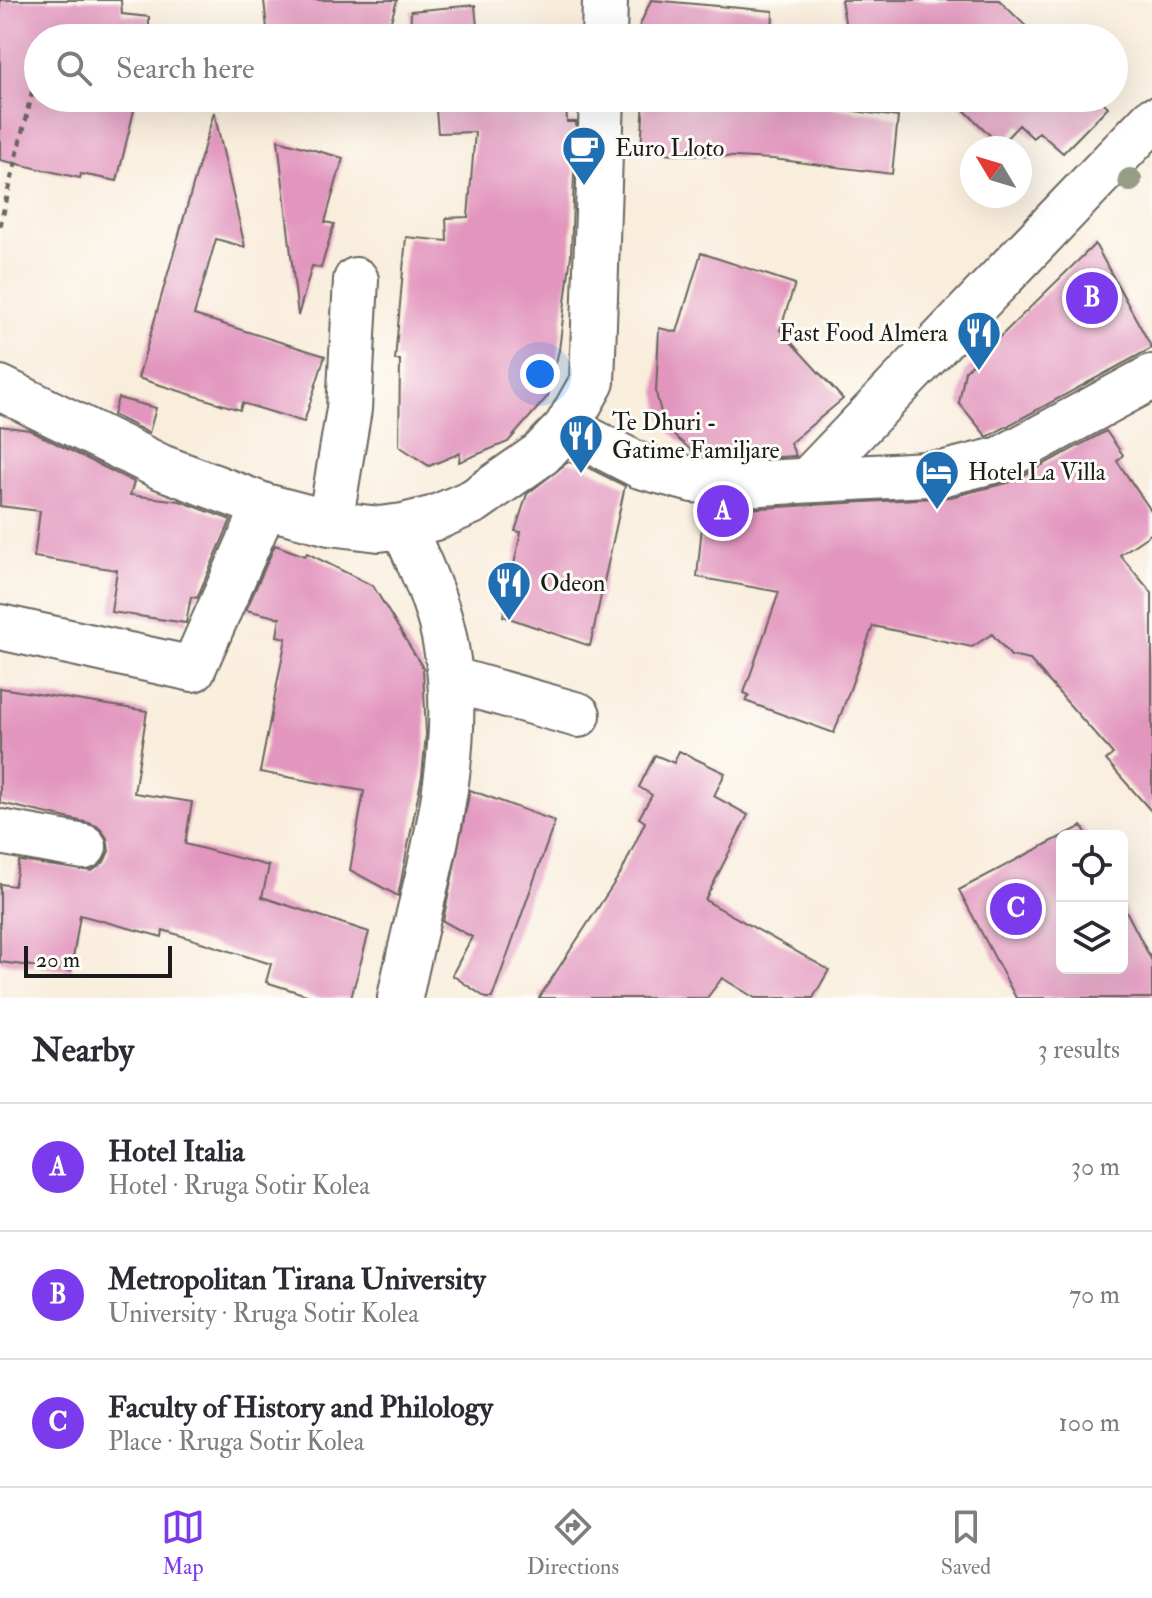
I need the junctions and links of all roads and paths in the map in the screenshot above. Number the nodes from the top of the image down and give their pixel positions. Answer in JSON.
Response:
{"nodes":[{"id":1,"x":605,"y":0,"type":"edge"},
{"id":2,"x":604,"y":24,"type":"edge"},
{"id":3,"x":27,"y":112,"type":"edge"},
{"id":4,"x":602,"y":112,"type":"edge"},
{"id":5,"x":1152,"y":120,"type":"edge"},
{"id":6,"x":0,"y":226,"type":"edge"},
{"id":7,"x":356,"y":280,"type":"dead end"},
{"id":8,"x":1152,"y":377,"type":"edge"},
{"id":9,"x":0,"y":388,"type":"edge"},
{"id":10,"x":566,"y":428,"type":"junction"},
{"id":11,"x":809,"y":479,"type":"junction"},
{"id":12,"x":265,"y":506,"type":"junction"},
{"id":13,"x":330,"y":523,"type":"junction"},
{"id":14,"x":403,"y":526,"type":"junction"},
{"id":15,"x":0,"y":627,"type":"edge"},
{"id":16,"x":450,"y":679,"type":"junction"},
{"id":17,"x":578,"y":715,"type":"dead end"},
{"id":18,"x":0,"y":832,"type":"edge"},
{"id":19,"x":84,"y":847,"type":"dead end"},
{"id":20,"x":400,"y":998,"type":"edge"}],
"edges":[{"from":1,"to":2,"type":"street"},
{"from":3,"to":6,"type":"path"},
{"from":4,"to":10,"type":"street"},
{"from":5,"to":11,"type":"street"},
{"from":7,"to":13,"type":"street"},
{"from":8,"to":11,"type":"street"},
{"from":9,"to":12,"type":"street"},
{"from":10,"to":11,"type":"street"},
{"from":10,"to":14,"type":"street"},
{"from":12,"to":13,"type":"street"},
{"from":12,"to":15,"type":"street"},
{"from":13,"to":14,"type":"street"},
{"from":14,"to":16,"type":"street"},
{"from":16,"to":17,"type":"street"},
{"from":16,"to":20,"type":"street"},
{"from":18,"to":19,"type":"street"}]}
